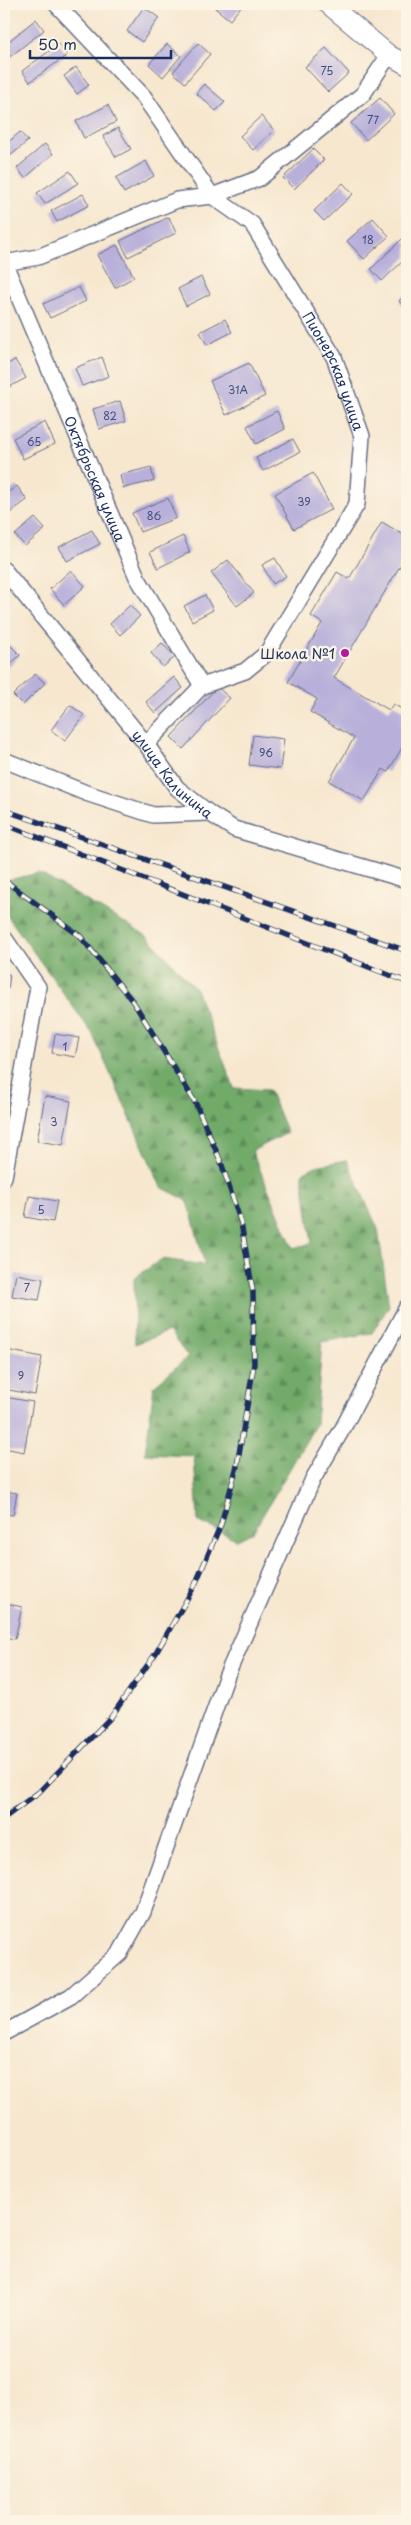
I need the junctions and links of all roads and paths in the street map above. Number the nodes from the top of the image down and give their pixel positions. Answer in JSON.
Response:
{"nodes":[{"id":1,"x":56,"y":4,"type":"edge"},
{"id":2,"x":328,"y":4,"type":"edge"},
{"id":3,"x":389,"y":55,"type":"junction"},
{"id":4,"x":407,"y":65,"type":"edge"},
{"id":5,"x":212,"y":196,"type":"junction"},
{"id":6,"x":4,"y":262,"type":"edge"},
{"id":7,"x":4,"y":570,"type":"edge"},
{"id":8,"x":202,"y":686,"type":"junction"},
{"id":9,"x":146,"y":744,"type":"junction"},
{"id":10,"x":4,"y":760,"type":"edge"},
{"id":11,"x":209,"y":814,"type":"junction"},
{"id":12,"x":407,"y":880,"type":"edge"},
{"id":13,"x":5,"y":939,"type":"dead end"},
{"id":14,"x":4,"y":1177,"type":"edge"},
{"id":15,"x":407,"y":1307,"type":"edge"},
{"id":16,"x":4,"y":2033,"type":"edge"}],
"edges":[{"from":1,"to":5,"type":"street","name":"Пионерская улица"},
{"from":2,"to":3,"type":"street"},
{"from":3,"to":4,"type":"street"},
{"from":3,"to":5,"type":"street"},
{"from":5,"to":6,"type":"street"},
{"from":5,"to":8,"type":"street","name":"Пионерская улица"},
{"from":6,"to":8,"type":"street","name":"Октябрьская улица"},
{"from":7,"to":9,"type":"street","name":"улица Калинина"},
{"from":8,"to":9,"type":"street","name":"Пионерская улица"},
{"from":9,"to":11,"type":"street","name":"улица Калинина"},
{"from":10,"to":11,"type":"street"},
{"from":11,"to":12,"type":"street","name":"улица Калинина"},
{"from":13,"to":14,"type":"street"},
{"from":15,"to":16,"type":"street"}]}
